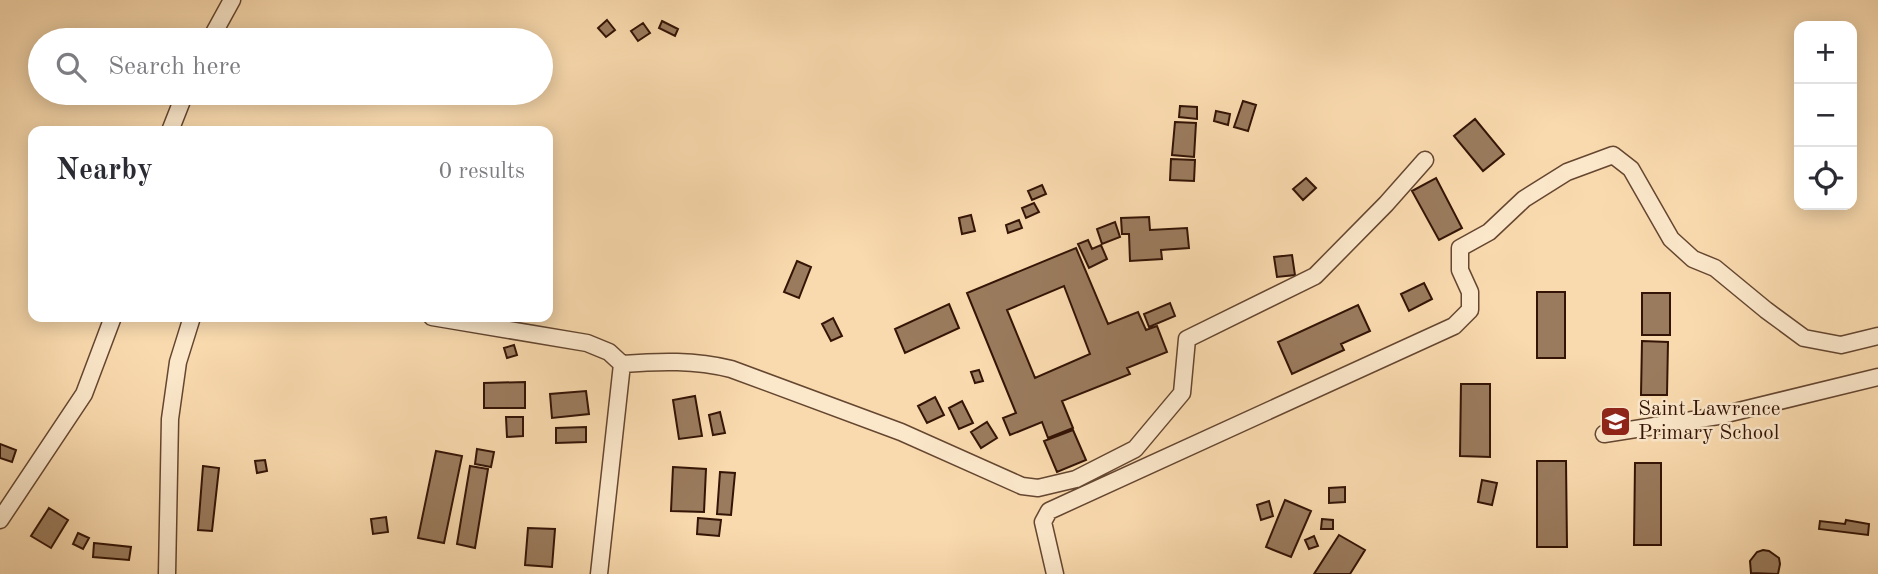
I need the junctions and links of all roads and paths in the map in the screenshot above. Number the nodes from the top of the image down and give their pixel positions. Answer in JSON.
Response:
{"nodes":[{"id":1,"x":232,"y":0,"type":"edge"},
{"id":2,"x":217,"y":28,"type":"edge"},
{"id":3,"x":180,"y":105,"type":"edge"},
{"id":4,"x":172,"y":126,"type":"edge"},
{"id":5,"x":1425,"y":160,"type":"dead end"},
{"id":6,"x":111,"y":322,"type":"edge"},
{"id":7,"x":190,"y":322,"type":"edge"},
{"id":8,"x":462,"y":322,"type":"edge"},
{"id":9,"x":1878,"y":336,"type":"edge"},
{"id":10,"x":622,"y":363,"type":"junction"},
{"id":11,"x":1878,"y":377,"type":"edge"},
{"id":12,"x":1604,"y":434,"type":"dead end"},
{"id":13,"x":0,"y":520,"type":"edge"},
{"id":14,"x":167,"y":574,"type":"edge"},
{"id":15,"x":600,"y":574,"type":"edge"},
{"id":16,"x":1055,"y":574,"type":"edge"}],
"edges":[{"from":1,"to":2,"type":"street"},
{"from":3,"to":4,"type":"street"},
{"from":5,"to":10,"type":"street"},
{"from":6,"to":13,"type":"street"},
{"from":7,"to":14,"type":"street"},
{"from":8,"to":10,"type":"street"},
{"from":9,"to":16,"type":"street"},
{"from":10,"to":15,"type":"street"},
{"from":11,"to":12,"type":"street"}]}
